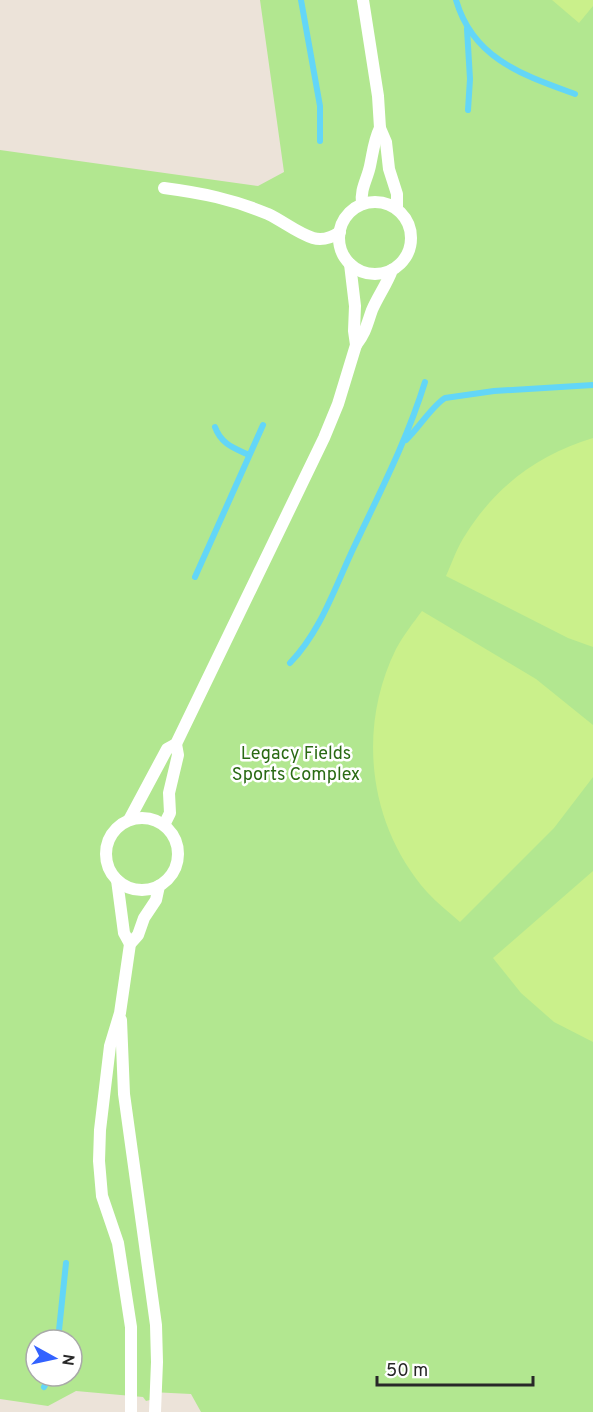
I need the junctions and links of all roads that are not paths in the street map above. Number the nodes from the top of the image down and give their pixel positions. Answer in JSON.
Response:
{"nodes":[{"id":1,"x":363,"y":0,"type":"edge"},
{"id":2,"x":380,"y":128,"type":"junction"},
{"id":3,"x":164,"y":188,"type":"dead end"},
{"id":4,"x":362,"y":204,"type":"junction"},
{"id":5,"x":398,"y":209,"type":"junction"},
{"id":6,"x":340,"y":232,"type":"junction"},
{"id":7,"x":350,"y":264,"type":"junction"},
{"id":8,"x":392,"y":270,"type":"junction"},
{"id":9,"x":356,"y":345,"type":"junction"},
{"id":10,"x":176,"y":744,"type":"junction"},
{"id":11,"x":129,"y":820,"type":"junction"},
{"id":12,"x":164,"y":825,"type":"junction"},
{"id":13,"x":117,"y":880,"type":"junction"},
{"id":14,"x":159,"y":886,"type":"junction"},
{"id":15,"x":130,"y":944,"type":"junction"},
{"id":16,"x":120,"y":1013,"type":"junction"},
{"id":17,"x":131,"y":1412,"type":"edge"},
{"id":18,"x":155,"y":1412,"type":"edge"}],
"edges":[{"from":1,"to":2,"type":"lane"},
{"from":2,"to":4,"type":"lane"},
{"from":2,"to":5,"type":"lane"},
{"from":3,"to":6,"type":"lane"},
{"from":4,"to":5,"type":"lane"},
{"from":4,"to":6,"type":"lane"},
{"from":5,"to":8,"type":"lane"},
{"from":6,"to":7,"type":"lane"},
{"from":7,"to":8,"type":"lane"},
{"from":7,"to":9,"type":"lane"},
{"from":8,"to":9,"type":"lane"},
{"from":9,"to":10,"type":"lane"},
{"from":10,"to":11,"type":"lane"},
{"from":10,"to":12,"type":"lane"},
{"from":11,"to":12,"type":"lane"},
{"from":11,"to":13,"type":"lane"},
{"from":12,"to":14,"type":"lane"},
{"from":13,"to":14,"type":"lane"},
{"from":13,"to":15,"type":"lane"},
{"from":14,"to":15,"type":"lane"},
{"from":15,"to":16,"type":"lane"},
{"from":16,"to":17,"type":"lane"},
{"from":16,"to":18,"type":"lane"}]}
